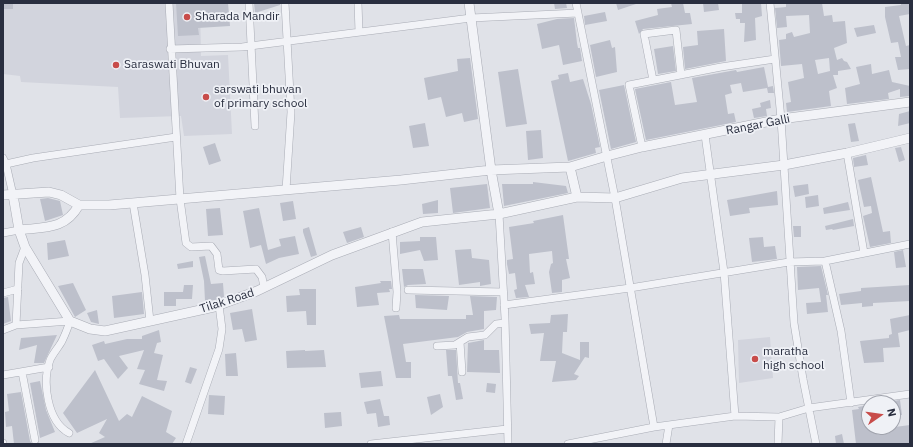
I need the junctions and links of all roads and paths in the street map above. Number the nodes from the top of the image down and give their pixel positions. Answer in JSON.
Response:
{"nodes":[{"id":1,"x":169,"y":3,"type":"edge"},
{"id":2,"x":249,"y":3,"type":"edge"},
{"id":3,"x":285,"y":3,"type":"edge"},
{"id":4,"x":358,"y":3,"type":"edge"},
{"id":5,"x":469,"y":3,"type":"edge"},
{"id":6,"x":576,"y":3,"type":"edge"},
{"id":7,"x":770,"y":3,"type":"edge"},
{"id":8,"x":578,"y":13,"type":"junction"},
{"id":9,"x":471,"y":18,"type":"junction"},
{"id":10,"x":359,"y":32,"type":"junction"},
{"id":11,"x":286,"y":41,"type":"junction"},
{"id":12,"x":251,"y":46,"type":"junction"},
{"id":13,"x":170,"y":49,"type":"junction"},
{"id":14,"x":775,"y":59,"type":"junction"},
{"id":15,"x":681,"y":75,"type":"junction"},
{"id":16,"x":653,"y":80,"type":"junction"},
{"id":17,"x":910,"y":102,"type":"edge"},
{"id":18,"x":781,"y":119,"type":"junction"},
{"id":19,"x":255,"y":126,"type":"dead end"},
{"id":20,"x":705,"y":135,"type":"junction"},
{"id":21,"x":176,"y":137,"type":"junction"},
{"id":22,"x":910,"y":138,"type":"edge"},
{"id":23,"x":642,"y":148,"type":"junction"},
{"id":24,"x":847,"y":153,"type":"junction"},
{"id":25,"x":607,"y":156,"type":"junction"},
{"id":26,"x":4,"y":161,"type":"edge"},
{"id":27,"x":784,"y":165,"type":"junction"},
{"id":28,"x":570,"y":167,"type":"junction"},
{"id":29,"x":491,"y":170,"type":"junction"},
{"id":30,"x":710,"y":173,"type":"junction"},
{"id":31,"x":286,"y":190,"type":"junction"},
{"id":32,"x":3,"y":195,"type":"edge"},
{"id":33,"x":13,"y":195,"type":"junction"},
{"id":34,"x":577,"y":197,"type":"junction"},
{"id":35,"x":615,"y":198,"type":"junction"},
{"id":36,"x":180,"y":199,"type":"junction"},
{"id":37,"x":133,"y":203,"type":"junction"},
{"id":38,"x":79,"y":205,"type":"junction"},
{"id":39,"x":499,"y":214,"type":"junction"},
{"id":40,"x":19,"y":230,"type":"junction"},
{"id":41,"x":392,"y":232,"type":"junction"},
{"id":42,"x":3,"y":233,"type":"edge"},
{"id":43,"x":910,"y":244,"type":"edge"},
{"id":44,"x":25,"y":247,"type":"junction"},
{"id":45,"x":864,"y":253,"type":"junction"},
{"id":46,"x":825,"y":260,"type":"junction"},
{"id":47,"x":789,"y":262,"type":"junction"},
{"id":48,"x":724,"y":272,"type":"junction"},
{"id":49,"x":264,"y":287,"type":"junction"},
{"id":50,"x":630,"y":288,"type":"junction"},
{"id":51,"x":18,"y":289,"type":"junction"},
{"id":52,"x":408,"y":290,"type":"dead end"},
{"id":53,"x":503,"y":292,"type":"junction"},
{"id":54,"x":3,"y":293,"type":"edge"},
{"id":55,"x":220,"y":305,"type":"junction"},
{"id":56,"x":504,"y":305,"type":"junction"},
{"id":57,"x":396,"y":308,"type":"dead end"},
{"id":58,"x":150,"y":320,"type":"junction"},
{"id":59,"x":70,"y":321,"type":"junction"},
{"id":60,"x":505,"y":323,"type":"junction"},
{"id":61,"x":16,"y":325,"type":"junction"},
{"id":62,"x":3,"y":330,"type":"edge"},
{"id":63,"x":460,"y":342,"type":"junction"},
{"id":64,"x":437,"y":346,"type":"dead end"},
{"id":65,"x":49,"y":367,"type":"junction"},
{"id":66,"x":22,"y":372,"type":"junction"},
{"id":67,"x":462,"y":372,"type":"dead end"},
{"id":68,"x":3,"y":375,"type":"edge"},
{"id":69,"x":910,"y":394,"type":"edge"},
{"id":70,"x":851,"y":403,"type":"junction"},
{"id":71,"x":809,"y":408,"type":"junction"},
{"id":72,"x":735,"y":416,"type":"junction"},
{"id":73,"x":779,"y":417,"type":"junction"},
{"id":74,"x":669,"y":425,"type":"junction"},
{"id":75,"x":654,"y":427,"type":"junction"},
{"id":76,"x":507,"y":428,"type":"junction"},
{"id":77,"x":69,"y":433,"type":"dead end"},
{"id":78,"x":35,"y":440,"type":"dead end"},
{"id":79,"x":186,"y":444,"type":"edge"},
{"id":80,"x":371,"y":444,"type":"edge"},
{"id":81,"x":508,"y":444,"type":"edge"},
{"id":82,"x":568,"y":444,"type":"edge"},
{"id":83,"x":666,"y":444,"type":"edge"},
{"id":84,"x":778,"y":444,"type":"edge"},
{"id":85,"x":816,"y":444,"type":"edge"}],
"edges":[{"from":1,"to":13,"type":"street"},
{"from":2,"to":12,"type":"street"},
{"from":3,"to":11,"type":"street"},
{"from":4,"to":10,"type":"street"},
{"from":5,"to":9,"type":"street"},
{"from":6,"to":8,"type":"street"},
{"from":7,"to":14,"type":"street"},
{"from":8,"to":9,"type":"street"},
{"from":8,"to":25,"type":"street"},
{"from":9,"to":10,"type":"street"},
{"from":9,"to":29,"type":"street"},
{"from":10,"to":11,"type":"street"},
{"from":11,"to":12,"type":"street"},
{"from":11,"to":31,"type":"street"},
{"from":12,"to":13,"type":"street"},
{"from":12,"to":19,"type":"street"},
{"from":13,"to":21,"type":"street"},
{"from":14,"to":15,"type":"street"},
{"from":14,"to":18,"type":"street"},
{"from":15,"to":16,"type":"street"},
{"from":15,"to":16,"type":"street"},
{"from":16,"to":23,"type":"street"},
{"from":17,"to":18,"type":"street","name":"Rangar Galli"},
{"from":18,"to":20,"type":"street","name":"Rangar Galli"},
{"from":18,"to":27,"type":"street"},
{"from":20,"to":23,"type":"street","name":"Rangar Galli"},
{"from":20,"to":30,"type":"street"},
{"from":21,"to":26,"type":"street"},
{"from":21,"to":36,"type":"street"},
{"from":22,"to":24,"type":"street","name":"Tilak Road"},
{"from":23,"to":25,"type":"street","name":"Rangar Galli"},
{"from":24,"to":27,"type":"street","name":"Tilak Road"},
{"from":24,"to":45,"type":"street"},
{"from":25,"to":28,"type":"street","name":"Rangar Galli"},
{"from":25,"to":35,"type":"street"},
{"from":26,"to":33,"type":"street"},
{"from":27,"to":30,"type":"street","name":"Tilak Road"},
{"from":27,"to":47,"type":"street"},
{"from":28,"to":29,"type":"street","name":"Rangar Galli"},
{"from":28,"to":34,"type":"street"},
{"from":29,"to":31,"type":"street","name":"Rangar Galli"},
{"from":29,"to":39,"type":"street"},
{"from":30,"to":35,"type":"street","name":"Tilak Road"},
{"from":30,"to":48,"type":"street"},
{"from":31,"to":36,"type":"street","name":"Rangar Galli"},
{"from":32,"to":33,"type":"street"},
{"from":33,"to":38,"type":"street"},
{"from":33,"to":40,"type":"street"},
{"from":34,"to":35,"type":"street","name":"Tilak Road"},
{"from":34,"to":39,"type":"street","name":"Tilak Road"},
{"from":35,"to":50,"type":"street"},
{"from":36,"to":37,"type":"street","name":"Rangar Galli"},
{"from":36,"to":49,"type":"street"},
{"from":37,"to":38,"type":"street","name":"Rangar Galli"},
{"from":37,"to":58,"type":"street"},
{"from":38,"to":40,"type":"street"},
{"from":39,"to":41,"type":"street","name":"Tilak Road"},
{"from":39,"to":53,"type":"street"},
{"from":40,"to":42,"type":"street"},
{"from":40,"to":44,"type":"street"},
{"from":41,"to":49,"type":"street","name":"Tilak Road"},
{"from":41,"to":57,"type":"street"},
{"from":43,"to":45,"type":"street"},
{"from":44,"to":51,"type":"street"},
{"from":44,"to":59,"type":"street"},
{"from":45,"to":46,"type":"street"},
{"from":46,"to":47,"type":"street"},
{"from":46,"to":70,"type":"street"},
{"from":47,"to":48,"type":"street"},
{"from":47,"to":71,"type":"street"},
{"from":48,"to":50,"type":"street"},
{"from":48,"to":72,"type":"street"},
{"from":49,"to":55,"type":"street","name":"Tilak Road"},
{"from":50,"to":56,"type":"street"},
{"from":50,"to":75,"type":"street"},
{"from":51,"to":54,"type":"street"},
{"from":51,"to":61,"type":"street"},
{"from":52,"to":53,"type":"street"},
{"from":53,"to":56,"type":"street"},
{"from":55,"to":58,"type":"street","name":"Tilak Road"},
{"from":55,"to":79,"type":"street"},
{"from":56,"to":60,"type":"street"},
{"from":58,"to":59,"type":"street","name":"Tilak Road"},
{"from":59,"to":61,"type":"street"},
{"from":59,"to":65,"type":"street"},
{"from":60,"to":63,"type":"street"},
{"from":60,"to":76,"type":"street"},
{"from":61,"to":62,"type":"street"},
{"from":63,"to":64,"type":"street"},
{"from":63,"to":67,"type":"street"},
{"from":65,"to":66,"type":"street"},
{"from":65,"to":77,"type":"street"},
{"from":66,"to":68,"type":"street"},
{"from":66,"to":78,"type":"street"},
{"from":69,"to":70,"type":"street"},
{"from":70,"to":71,"type":"street"},
{"from":71,"to":73,"type":"street"},
{"from":71,"to":85,"type":"street"},
{"from":72,"to":73,"type":"street"},
{"from":72,"to":74,"type":"street"},
{"from":73,"to":84,"type":"street"},
{"from":74,"to":75,"type":"street"},
{"from":74,"to":83,"type":"street"},
{"from":75,"to":82,"type":"street"},
{"from":76,"to":80,"type":"street"},
{"from":76,"to":81,"type":"street"}]}
